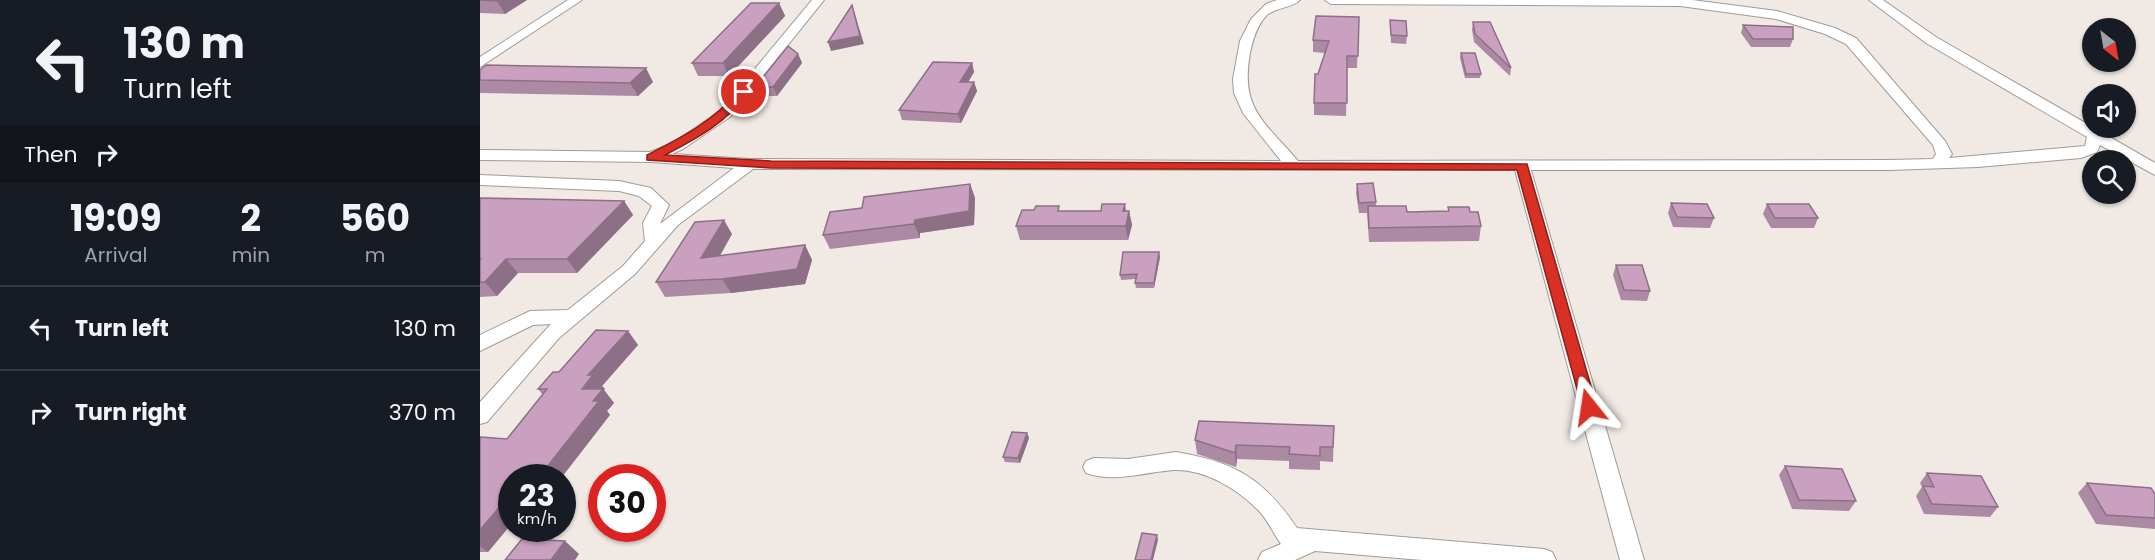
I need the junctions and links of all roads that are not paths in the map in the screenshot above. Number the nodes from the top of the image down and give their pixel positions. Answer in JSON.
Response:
{"nodes":[{"id":1,"x":576,"y":0,"type":"edge"},
{"id":2,"x":818,"y":0,"type":"edge"},
{"id":3,"x":1294,"y":0,"type":"edge"},
{"id":4,"x":1331,"y":0,"type":"edge"},
{"id":5,"x":1875,"y":0,"type":"edge"},
{"id":6,"x":480,"y":63,"type":"edge"},
{"id":7,"x":2082,"y":126,"type":"edge"},
{"id":8,"x":2094,"y":138,"type":"edge"},
{"id":9,"x":2103,"y":138,"type":"edge"},
{"id":10,"x":480,"y":156,"type":"edge"},
{"id":11,"x":651,"y":157,"type":"junction"},
{"id":12,"x":1938,"y":163,"type":"junction"},
{"id":13,"x":749,"y":164,"type":"junction"},
{"id":14,"x":1293,"y":165,"type":"junction"},
{"id":15,"x":1522,"y":167,"type":"junction"},
{"id":16,"x":2155,"y":170,"type":"edge"},
{"id":17,"x":480,"y":180,"type":"edge"},
{"id":18,"x":654,"y":243,"type":"junction"},
{"id":19,"x":573,"y":316,"type":"junction"},
{"id":20,"x":480,"y":344,"type":"edge"},
{"id":21,"x":480,"y":416,"type":"edge"},
{"id":22,"x":1094,"y":467,"type":"dead end"},
{"id":23,"x":1313,"y":540,"type":"junction"},
{"id":24,"x":1270,"y":560,"type":"edge"},
{"id":25,"x":1544,"y":560,"type":"edge"},
{"id":26,"x":1632,"y":560,"type":"edge"}],
"edges":[{"from":1,"to":6,"type":"street"},
{"from":2,"to":11,"type":"street"},
{"from":3,"to":14,"type":"street"},
{"from":4,"to":12,"type":"street"},
{"from":5,"to":7,"type":"street"},
{"from":8,"to":12,"type":"street"},
{"from":9,"to":16,"type":"street"},
{"from":10,"to":11,"type":"street"},
{"from":11,"to":13,"type":"street"},
{"from":12,"to":15,"type":"street"},
{"from":13,"to":14,"type":"street"},
{"from":13,"to":18,"type":"street"},
{"from":14,"to":15,"type":"street"},
{"from":15,"to":26,"type":"street"},
{"from":17,"to":18,"type":"street"},
{"from":18,"to":19,"type":"street"},
{"from":19,"to":20,"type":"street"},
{"from":19,"to":21,"type":"street"},
{"from":22,"to":23,"type":"street"},
{"from":23,"to":24,"type":"street"},
{"from":23,"to":25,"type":"street"}]}
